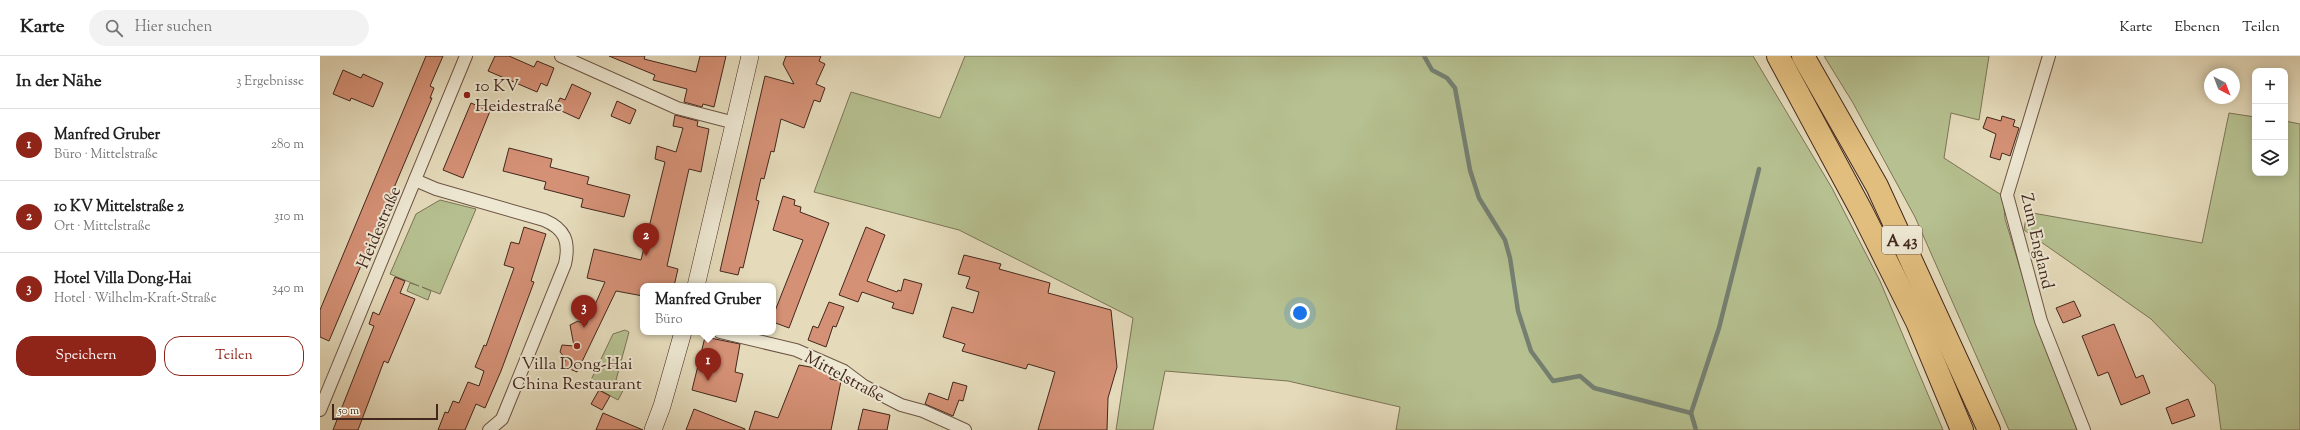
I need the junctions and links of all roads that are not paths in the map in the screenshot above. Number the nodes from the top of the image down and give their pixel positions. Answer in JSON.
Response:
{"nodes":[{"id":1,"x":466,"y":56,"type":"edge"},
{"id":2,"x":560,"y":56,"type":"edge"},
{"id":3,"x":750,"y":56,"type":"edge"},
{"id":4,"x":1778,"y":56,"type":"edge"},
{"id":5,"x":1803,"y":56,"type":"edge"},
{"id":6,"x":2049,"y":56,"type":"edge"},
{"id":7,"x":734,"y":123,"type":"junction"},
{"id":8,"x":415,"y":180,"type":"junction"},
{"id":9,"x":697,"y":283,"type":"edge"},
{"id":10,"x":682,"y":335,"type":"edge"},
{"id":11,"x":733,"y":335,"type":"edge"},
{"id":12,"x":320,"y":410,"type":"edge"},
{"id":13,"x":489,"y":430,"type":"edge"},
{"id":14,"x":653,"y":430,"type":"edge"},
{"id":15,"x":965,"y":430,"type":"edge"},
{"id":16,"x":1962,"y":430,"type":"edge"},
{"id":17,"x":1989,"y":430,"type":"edge"},
{"id":18,"x":2084,"y":430,"type":"edge"}],
"edges":[{"from":1,"to":8,"type":"street","name":"Heidestraße"},
{"from":2,"to":7,"type":"street"},
{"from":3,"to":7,"type":"main road"},
{"from":4,"to":16,"type":"highway","number":"A 43"},
{"from":5,"to":17,"type":"highway","number":"A 43"},
{"from":6,"to":18,"type":"street","name":"Zum England"},
{"from":7,"to":9,"type":"main road"},
{"from":8,"to":12,"type":"street","name":"Heidestraße"},
{"from":8,"to":13,"type":"street"},
{"from":10,"to":14,"type":"main road"},
{"from":11,"to":15,"type":"street","name":"Mittelstraße"}]}
